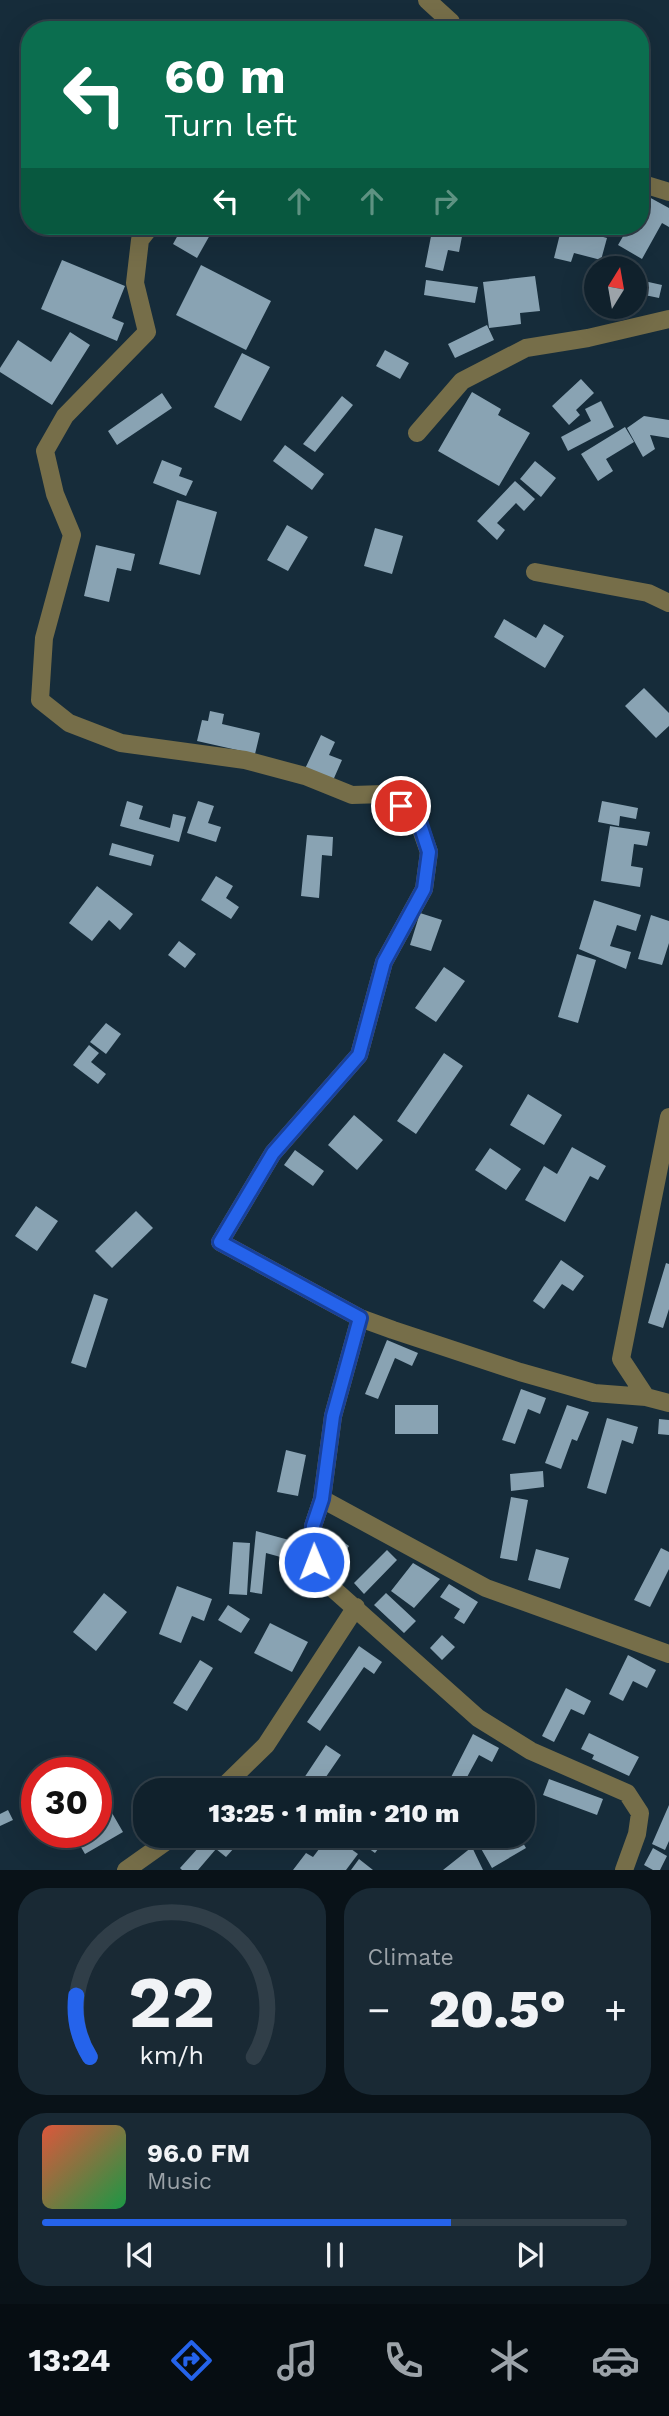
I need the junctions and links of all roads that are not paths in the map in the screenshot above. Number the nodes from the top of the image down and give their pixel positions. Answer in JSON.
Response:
{"nodes":[{"id":1,"x":427,"y":0,"type":"edge"},
{"id":2,"x":451,"y":21,"type":"edge"},
{"id":3,"x":649,"y":186,"type":"edge"},
{"id":4,"x":669,"y":192,"type":"edge"},
{"id":5,"x":144,"y":235,"type":"edge"},
{"id":6,"x":669,"y":319,"type":"edge"},
{"id":7,"x":417,"y":433,"type":"dead end"},
{"id":8,"x":535,"y":572,"type":"dead end"},
{"id":9,"x":669,"y":603,"type":"edge"},
{"id":10,"x":669,"y":1117,"type":"edge"},
{"id":11,"x":360,"y":1318,"type":"junction"},
{"id":12,"x":646,"y":1397,"type":"junction"},
{"id":13,"x":669,"y":1402,"type":"edge"},
{"id":14,"x":322,"y":1499,"type":"junction"},
{"id":15,"x":356,"y":1608,"type":"junction"},
{"id":16,"x":669,"y":1654,"type":"edge"},
{"id":17,"x":232,"y":1778,"type":"edge"},
{"id":18,"x":157,"y":1848,"type":"edge"},
{"id":19,"x":126,"y":1870,"type":"edge"},
{"id":20,"x":624,"y":1870,"type":"edge"}],
"edges":[{"from":1,"to":2,"type":"street"},
{"from":3,"to":4,"type":"street"},
{"from":5,"to":11,"type":"street"},
{"from":6,"to":7,"type":"street"},
{"from":8,"to":9,"type":"street"},
{"from":10,"to":12,"type":"street"},
{"from":11,"to":12,"type":"street"},
{"from":11,"to":14,"type":"street"},
{"from":12,"to":13,"type":"street"},
{"from":14,"to":15,"type":"street"},
{"from":14,"to":16,"type":"street"},
{"from":15,"to":17,"type":"street"},
{"from":15,"to":20,"type":"street"},
{"from":18,"to":19,"type":"street"}]}
